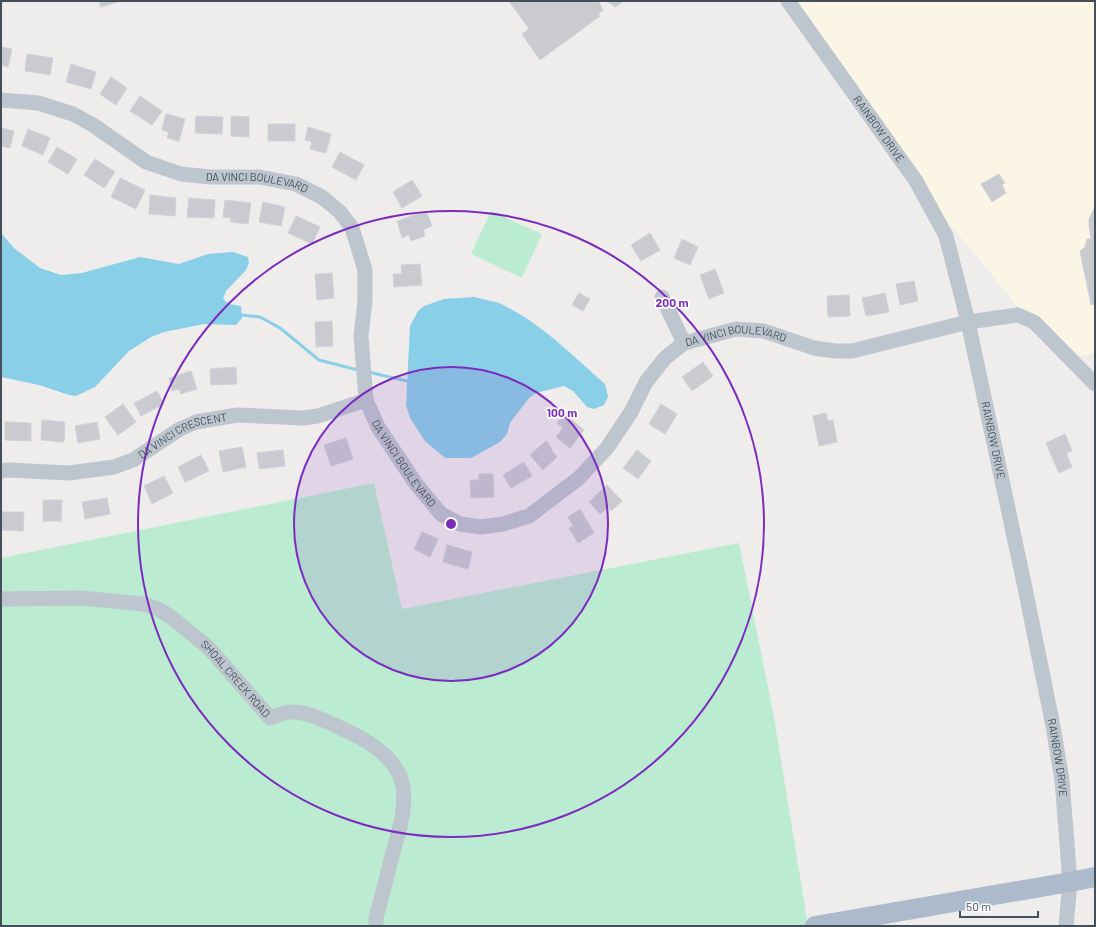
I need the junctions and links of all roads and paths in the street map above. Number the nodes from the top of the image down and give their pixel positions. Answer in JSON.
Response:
{"nodes":[{"id":1,"x":788,"y":1,"type":"edge"},
{"id":2,"x":1,"y":100,"type":"edge"},
{"id":3,"x":662,"y":297,"type":"dead end"},
{"id":4,"x":968,"y":322,"type":"junction"},
{"id":5,"x":684,"y":343,"type":"junction"},
{"id":6,"x":1095,"y":384,"type":"edge"},
{"id":7,"x":366,"y":400,"type":"junction"},
{"id":8,"x":1,"y":471,"type":"edge"},
{"id":9,"x":1,"y":599,"type":"edge"},
{"id":10,"x":1095,"y":877,"type":"edge"},
{"id":11,"x":1070,"y":882,"type":"junction"},
{"id":12,"x":376,"y":926,"type":"edge"},
{"id":13,"x":815,"y":926,"type":"edge"},
{"id":14,"x":1066,"y":926,"type":"edge"}],
"edges":[{"from":1,"to":4,"type":"street","name":"RAINBOW DRIVE"},
{"from":2,"to":7,"type":"street","name":"DA VINCI BOULEVARD"},
{"from":3,"to":5,"type":"street"},
{"from":4,"to":5,"type":"street","name":"DA VINCI BOULEVARD"},
{"from":4,"to":6,"type":"street","name":"DA VINCI BOULEVARD"},
{"from":4,"to":11,"type":"street","name":"RAINBOW DRIVE"},
{"from":5,"to":7,"type":"street","name":"DA VINCI BOULEVARD"},
{"from":7,"to":8,"type":"street","name":"DA VINCI CRESCENT"},
{"from":9,"to":12,"type":"street","name":"SHOAL CREEK ROAD"},
{"from":10,"to":11,"type":"main road"},
{"from":11,"to":13,"type":"main road"},
{"from":11,"to":14,"type":"street","name":"RAINBOW DRIVE"}]}
